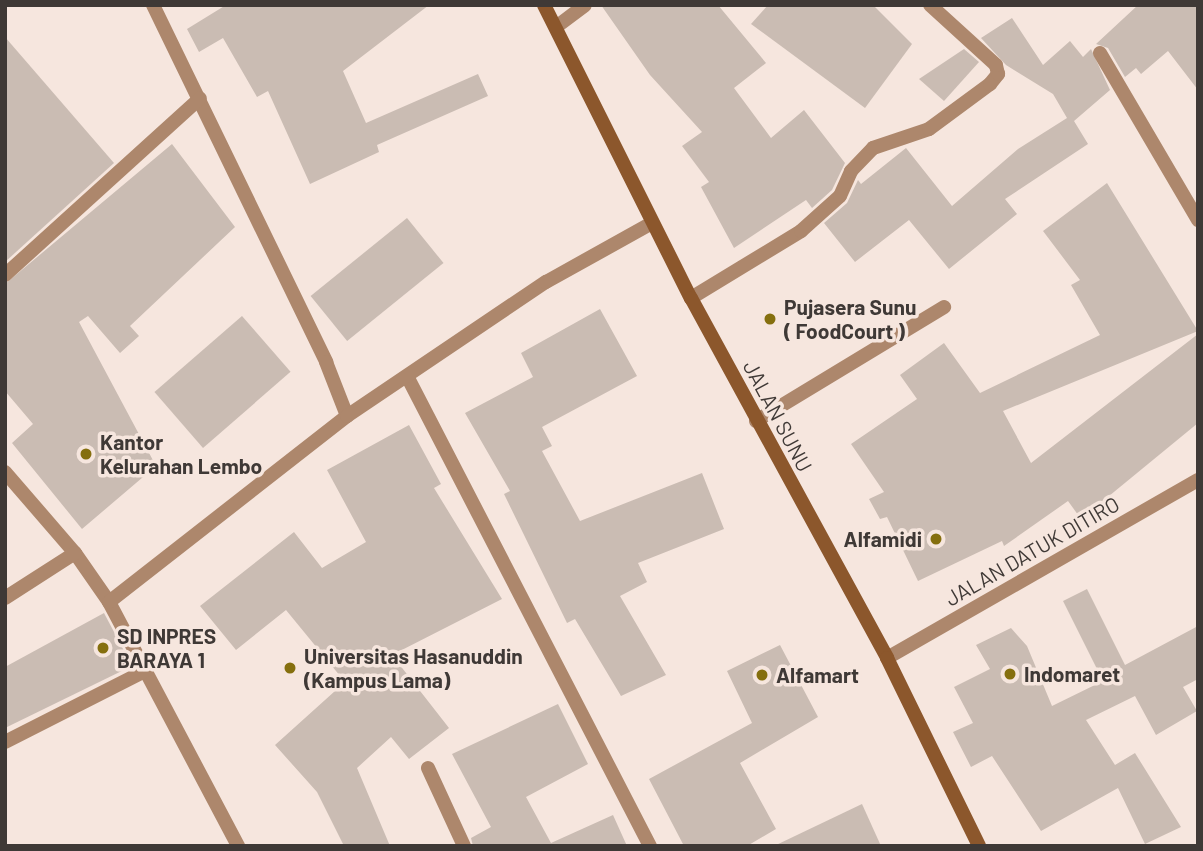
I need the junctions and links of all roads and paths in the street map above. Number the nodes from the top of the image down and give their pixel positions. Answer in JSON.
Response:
{"nodes":[{"id":1,"x":153,"y":5,"type":"edge"},
{"id":2,"x":544,"y":5,"type":"edge"},
{"id":3,"x":585,"y":5,"type":"edge"},
{"id":4,"x":930,"y":5,"type":"edge"},
{"id":5,"x":556,"y":27,"type":"junction"},
{"id":6,"x":1100,"y":53,"type":"dead end"},
{"id":7,"x":200,"y":98,"type":"junction"},
{"id":8,"x":1198,"y":220,"type":"edge"},
{"id":9,"x":652,"y":223,"type":"junction"},
{"id":10,"x":5,"y":275,"type":"edge"},
{"id":11,"x":691,"y":298,"type":"junction"},
{"id":12,"x":944,"y":307,"type":"dead end"},
{"id":13,"x":408,"y":378,"type":"junction"},
{"id":14,"x":346,"y":416,"type":"junction"},
{"id":15,"x":756,"y":421,"type":"junction"},
{"id":16,"x":5,"y":472,"type":"edge"},
{"id":17,"x":1198,"y":480,"type":"edge"},
{"id":18,"x":75,"y":553,"type":"junction"},
{"id":19,"x":5,"y":598,"type":"edge"},
{"id":20,"x":109,"y":602,"type":"junction"},
{"id":21,"x":887,"y":657,"type":"junction"},
{"id":22,"x":147,"y":670,"type":"junction"},
{"id":23,"x":5,"y":742,"type":"edge"},
{"id":24,"x":428,"y":768,"type":"dead end"},
{"id":25,"x":238,"y":846,"type":"edge"},
{"id":26,"x":464,"y":846,"type":"edge"},
{"id":27,"x":650,"y":846,"type":"edge"},
{"id":28,"x":979,"y":846,"type":"edge"}],
"edges":[{"from":1,"to":7,"type":"street"},
{"from":2,"to":5,"type":"main road","name":"JALAN SUNU"},
{"from":3,"to":5,"type":"street"},
{"from":4,"to":11,"type":"street"},
{"from":5,"to":9,"type":"main road","name":"JALAN SUNU"},
{"from":6,"to":8,"type":"street"},
{"from":7,"to":10,"type":"street"},
{"from":7,"to":14,"type":"street"},
{"from":9,"to":11,"type":"main road","name":"JALAN SUNU"},
{"from":9,"to":13,"type":"street"},
{"from":11,"to":15,"type":"main road","name":"JALAN SUNU"},
{"from":12,"to":15,"type":"street"},
{"from":13,"to":14,"type":"street"},
{"from":13,"to":27,"type":"street"},
{"from":14,"to":20,"type":"street"},
{"from":15,"to":21,"type":"main road","name":"JALAN SUNU"},
{"from":16,"to":18,"type":"street"},
{"from":17,"to":21,"type":"street","name":"JALAN DATUK DITIRO"},
{"from":18,"to":19,"type":"street"},
{"from":18,"to":20,"type":"street"},
{"from":20,"to":22,"type":"street"},
{"from":21,"to":28,"type":"main road","name":"JALAN SUNU"},
{"from":22,"to":23,"type":"street"},
{"from":22,"to":25,"type":"street"},
{"from":24,"to":26,"type":"street"}]}
